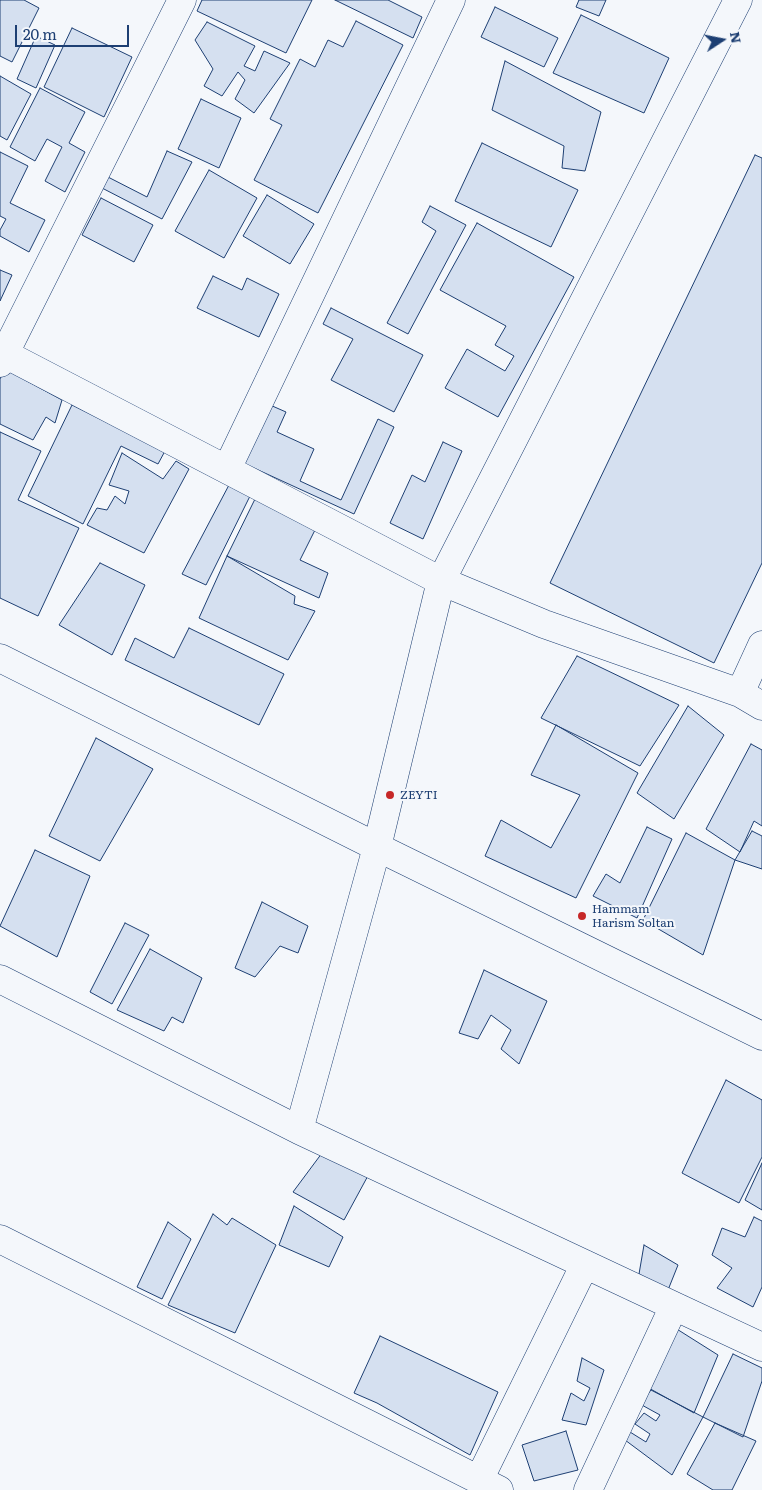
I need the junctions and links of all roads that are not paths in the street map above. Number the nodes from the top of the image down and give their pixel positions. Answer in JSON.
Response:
{"nodes":[{"id":1,"x":182,"y":0,"type":"edge"},
{"id":2,"x":451,"y":0,"type":"edge"},
{"id":3,"x":738,"y":0,"type":"edge"},
{"id":4,"x":2,"y":358,"type":"edge"},
{"id":5,"x":227,"y":469,"type":"junction"},
{"id":6,"x":441,"y":581,"type":"junction"},
{"id":7,"x":762,"y":645,"type":"edge"},
{"id":8,"x":0,"y":658,"type":"edge"},
{"id":9,"x":751,"y":699,"type":"edge"},
{"id":10,"x":377,"y":847,"type":"junction"},
{"id":11,"x":0,"y":979,"type":"edge"},
{"id":12,"x":762,"y":1036,"type":"edge"},
{"id":13,"x":299,"y":1130,"type":"junction"},
{"id":14,"x":0,"y":1239,"type":"edge"},
{"id":15,"x":585,"y":1264,"type":"junction"},
{"id":16,"x":674,"y":1306,"type":"junction"},
{"id":17,"x":762,"y":1347,"type":"edge"},
{"id":18,"x":489,"y":1485,"type":"edge"},
{"id":19,"x":588,"y":1490,"type":"edge"}],
"edges":[{"from":1,"to":4,"type":"street"},
{"from":2,"to":5,"type":"street"},
{"from":3,"to":6,"type":"street"},
{"from":4,"to":5,"type":"street"},
{"from":5,"to":6,"type":"street"},
{"from":6,"to":9,"type":"street"},
{"from":6,"to":10,"type":"street"},
{"from":7,"to":9,"type":"street"},
{"from":8,"to":10,"type":"street"},
{"from":10,"to":12,"type":"street"},
{"from":10,"to":13,"type":"street"},
{"from":11,"to":13,"type":"street"},
{"from":13,"to":15,"type":"street"},
{"from":14,"to":18,"type":"street"},
{"from":15,"to":16,"type":"street"},
{"from":15,"to":18,"type":"street"},
{"from":16,"to":17,"type":"street"},
{"from":16,"to":19,"type":"street"}]}
